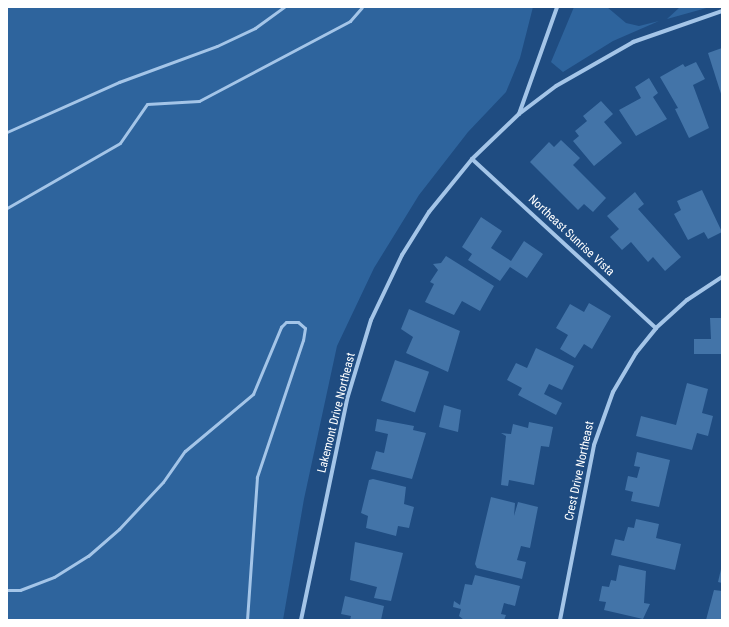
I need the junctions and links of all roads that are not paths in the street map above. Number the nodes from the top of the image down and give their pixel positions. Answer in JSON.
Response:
{"nodes":[{"id":1,"x":284,"y":7,"type":"edge"},
{"id":2,"x":362,"y":7,"type":"edge"},
{"id":3,"x":557,"y":7,"type":"edge"},
{"id":4,"x":722,"y":11,"type":"edge"},
{"id":5,"x":519,"y":114,"type":"junction"},
{"id":6,"x":7,"y":132,"type":"edge"},
{"id":7,"x":472,"y":159,"type":"junction"},
{"id":8,"x":7,"y":208,"type":"edge"},
{"id":9,"x":722,"y":277,"type":"edge"},
{"id":10,"x":656,"y":328,"type":"junction"},
{"id":11,"x":7,"y":590,"type":"edge"},
{"id":12,"x":246,"y":620,"type":"edge"},
{"id":13,"x":301,"y":620,"type":"edge"},
{"id":14,"x":560,"y":620,"type":"edge"}],
"edges":[{"from":1,"to":6,"type":"lane"},
{"from":2,"to":8,"type":"lane"},
{"from":3,"to":5,"type":"street","name":"Lakemont Drive Northeast"},
{"from":4,"to":5,"type":"street","name":"Lakemont Drive Northeast"},
{"from":5,"to":7,"type":"street","name":"Lakemont Drive Northeast"},
{"from":7,"to":10,"type":"street","name":"Northeast Sunrise Vista"},
{"from":7,"to":13,"type":"street","name":"Lakemont Drive Northeast"},
{"from":9,"to":10,"type":"street","name":"Crest Drive Northeast"},
{"from":10,"to":14,"type":"street","name":"Crest Drive Northeast"},
{"from":11,"to":12,"type":"lane"}]}
